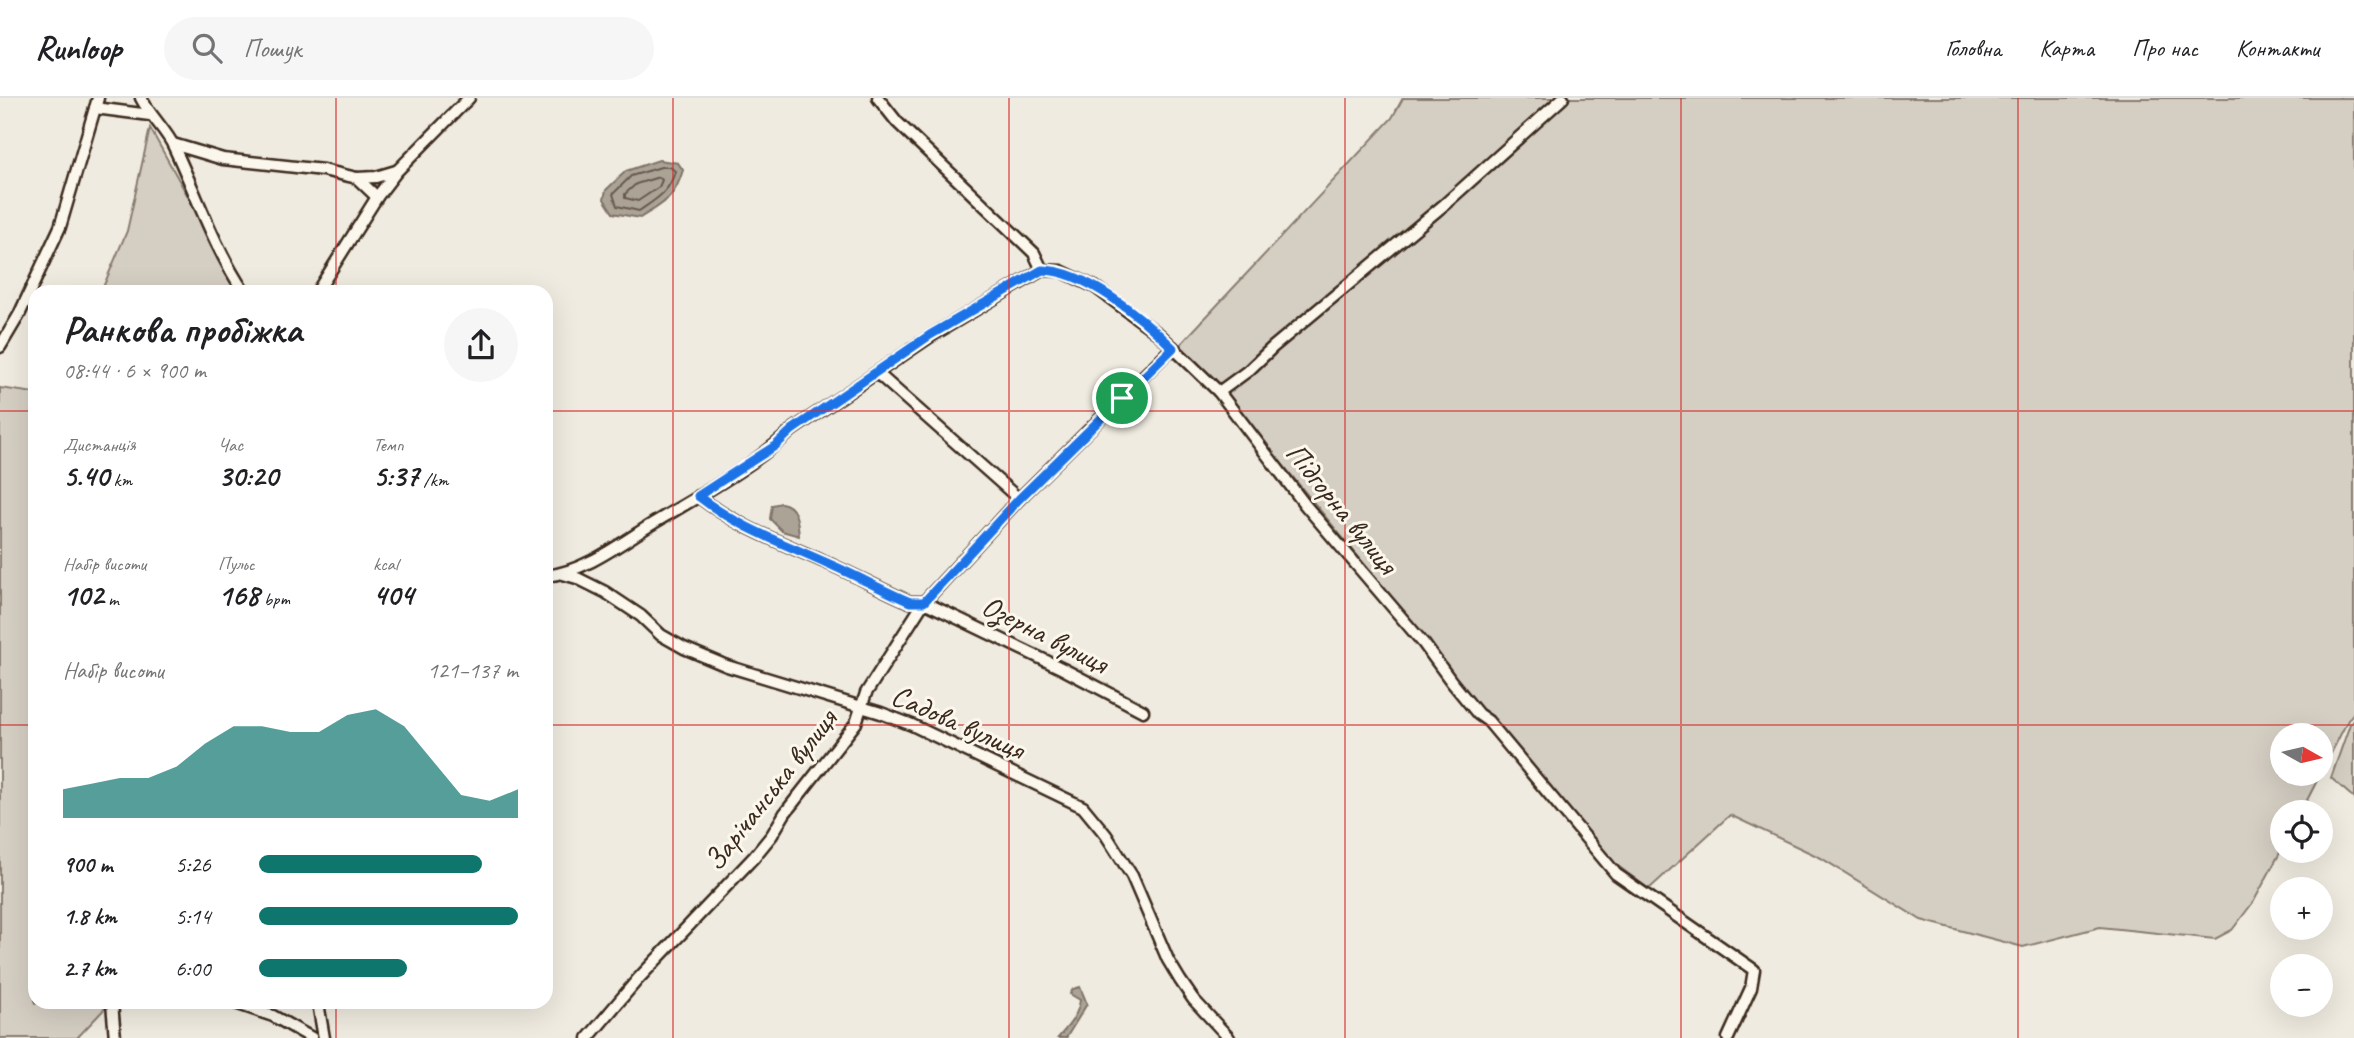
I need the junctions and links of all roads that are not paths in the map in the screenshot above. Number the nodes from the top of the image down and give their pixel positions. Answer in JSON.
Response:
{"nodes":[{"id":1,"x":141,"y":98,"type":"edge"},
{"id":2,"x":469,"y":98,"type":"edge"},
{"id":3,"x":878,"y":98,"type":"edge"},
{"id":4,"x":1563,"y":98,"type":"edge"},
{"id":5,"x":96,"y":103,"type":"edge"},
{"id":6,"x":150,"y":114,"type":"junction"},
{"id":7,"x":173,"y":144,"type":"junction"},
{"id":8,"x":397,"y":171,"type":"junction"},
{"id":9,"x":357,"y":178,"type":"junction"},
{"id":10,"x":377,"y":197,"type":"junction"},
{"id":11,"x":1042,"y":270,"type":"junction"},
{"id":12,"x":33,"y":285,"type":"edge"},
{"id":13,"x":239,"y":285,"type":"edge"},
{"id":14,"x":321,"y":285,"type":"edge"},
{"id":15,"x":28,"y":296,"type":"edge"},
{"id":16,"x":0,"y":347,"type":"edge"},
{"id":17,"x":1173,"y":348,"type":"junction"},
{"id":18,"x":877,"y":373,"type":"junction"},
{"id":19,"x":1219,"y":392,"type":"junction"},
{"id":20,"x":698,"y":496,"type":"junction"},
{"id":21,"x":1019,"y":499,"type":"junction"},
{"id":22,"x":594,"y":559,"type":"junction"},
{"id":23,"x":563,"y":574,"type":"junction"},
{"id":24,"x":553,"y":575,"type":"edge"},
{"id":25,"x":588,"y":583,"type":"junction"},
{"id":26,"x":924,"y":602,"type":"junction"},
{"id":27,"x":862,"y":708,"type":"junction"},
{"id":28,"x":1143,"y":711,"type":"dead end"},
{"id":29,"x":113,"y":1009,"type":"edge"},
{"id":30,"x":253,"y":1009,"type":"edge"},
{"id":31,"x":319,"y":1009,"type":"edge"},
{"id":32,"x":115,"y":1038,"type":"edge"},
{"id":33,"x":312,"y":1038,"type":"edge"},
{"id":34,"x":324,"y":1038,"type":"edge"},
{"id":35,"x":588,"y":1038,"type":"edge"},
{"id":36,"x":1229,"y":1038,"type":"edge"},
{"id":37,"x":1728,"y":1038,"type":"edge"}],
"edges":[{"from":1,"to":6,"type":"street"},
{"from":2,"to":8,"type":"street"},
{"from":3,"to":11,"type":"street"},
{"from":4,"to":19,"type":"street"},
{"from":5,"to":6,"type":"street"},
{"from":5,"to":12,"type":"street"},
{"from":6,"to":7,"type":"street"},
{"from":7,"to":9,"type":"street"},
{"from":7,"to":13,"type":"street"},
{"from":8,"to":9,"type":"street"},
{"from":8,"to":10,"type":"street"},
{"from":9,"to":10,"type":"street"},
{"from":10,"to":14,"type":"street"},
{"from":11,"to":17,"type":"street","name":"Підгорна вулиця"},
{"from":11,"to":18,"type":"street"},
{"from":15,"to":16,"type":"street"},
{"from":17,"to":19,"type":"street","name":"Підгорна вулиця"},
{"from":17,"to":21,"type":"street","name":"Зарічанська вулиця"},
{"from":18,"to":20,"type":"street"},
{"from":18,"to":21,"type":"street"},
{"from":19,"to":37,"type":"street","name":"Підгорна вулиця"},
{"from":20,"to":22,"type":"street"},
{"from":20,"to":26,"type":"street","name":"Озерна вулиця"},
{"from":21,"to":26,"type":"street","name":"Зарічанська вулиця"},
{"from":22,"to":23,"type":"street"},
{"from":22,"to":25,"type":"street"},
{"from":23,"to":24,"type":"street"},
{"from":23,"to":25,"type":"street","name":"Садова вулиця"},
{"from":25,"to":27,"type":"street","name":"Садова вулиця"},
{"from":26,"to":27,"type":"street","name":"Зарічанська вулиця"},
{"from":26,"to":28,"type":"street","name":"Озерна вулиця"},
{"from":27,"to":35,"type":"street","name":"Зарічанська вулиця"},
{"from":27,"to":36,"type":"street","name":"Садова вулиця"},
{"from":29,"to":32,"type":"street"},
{"from":30,"to":33,"type":"street"},
{"from":31,"to":34,"type":"street"}]}
